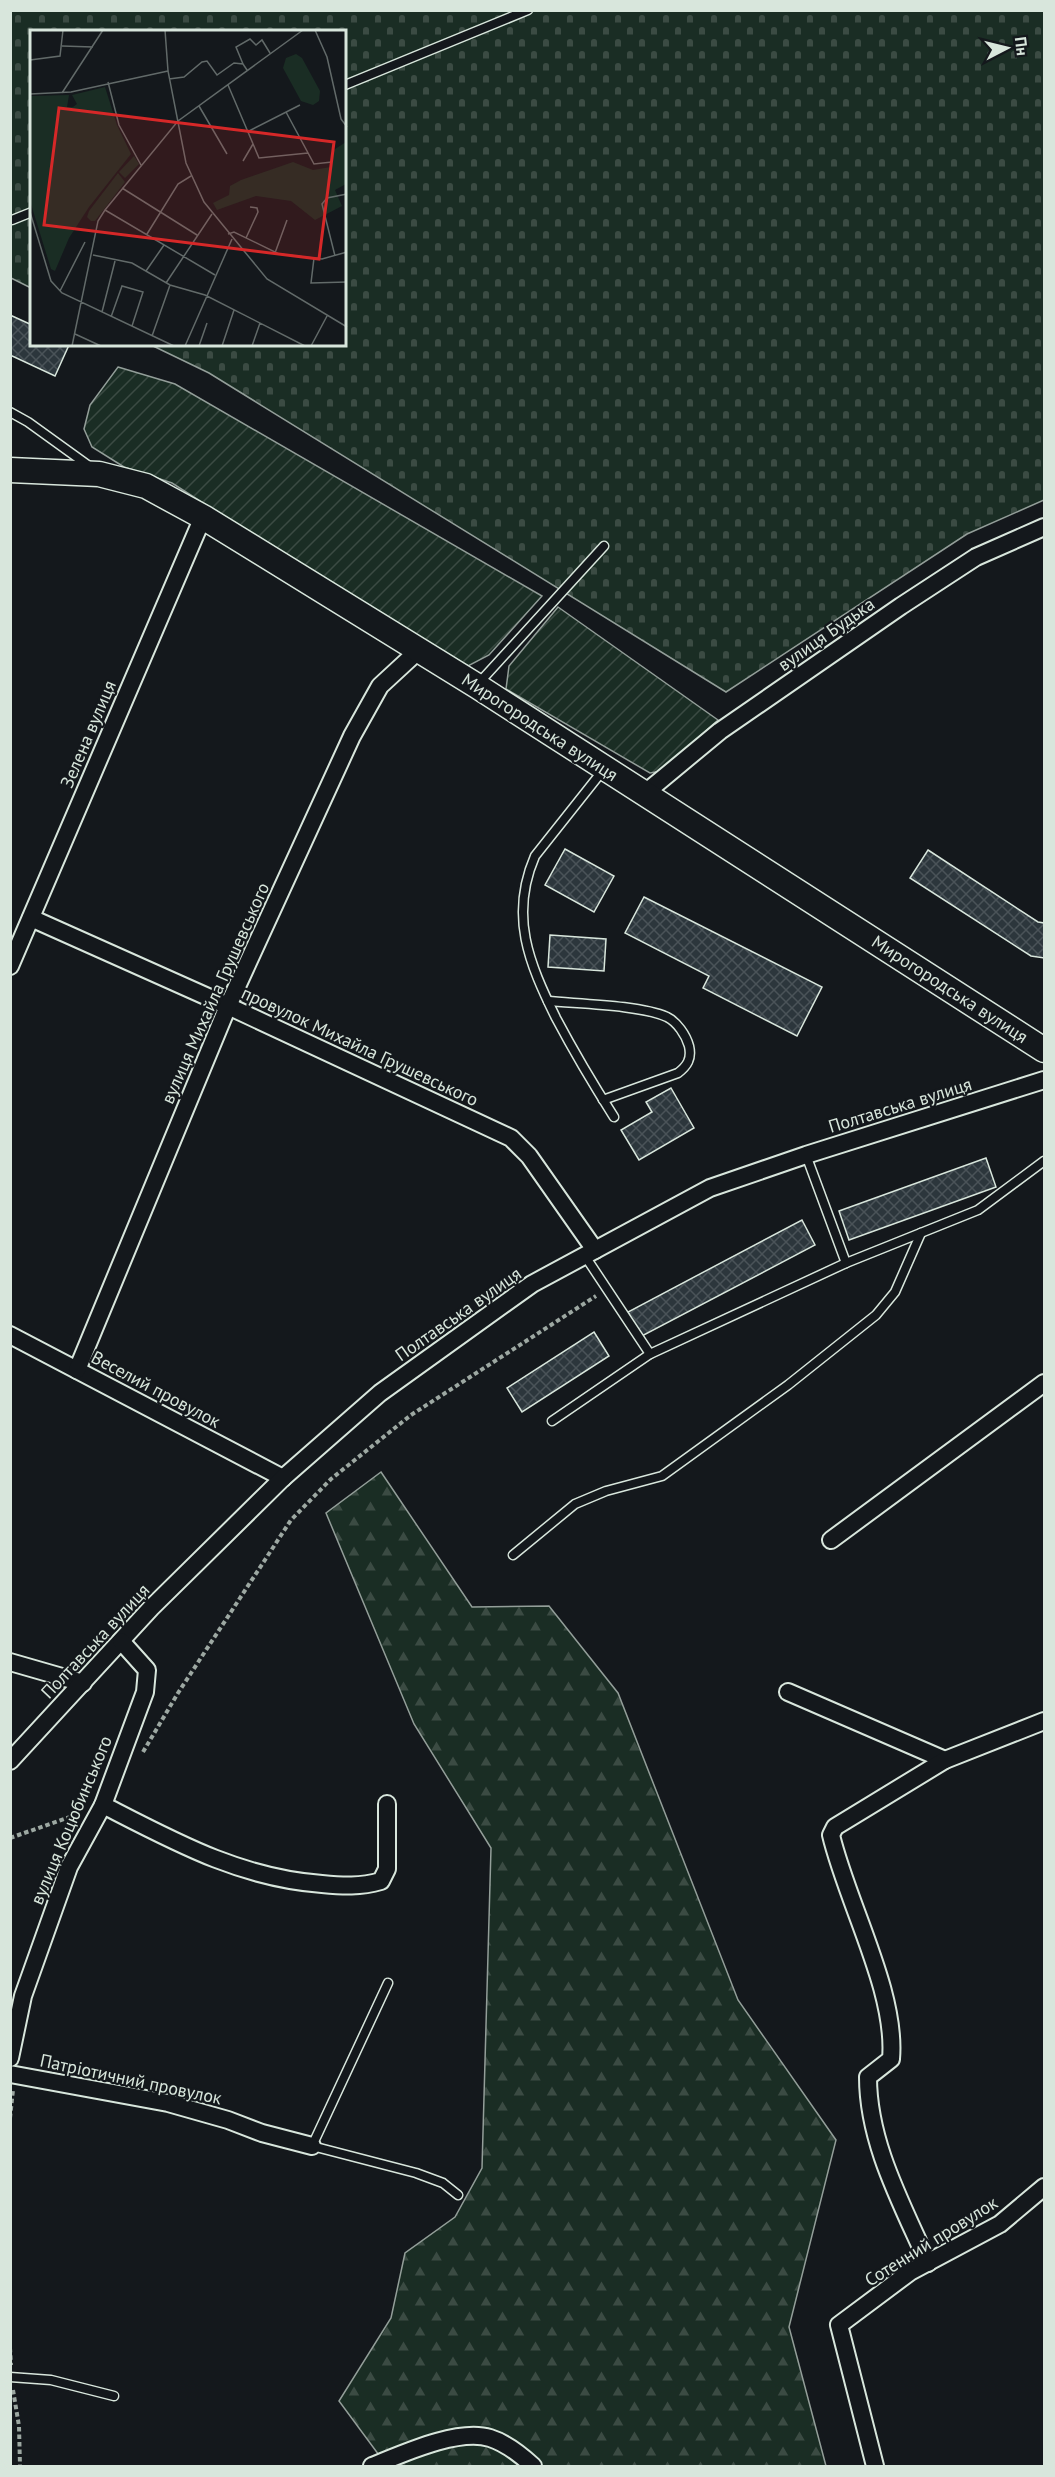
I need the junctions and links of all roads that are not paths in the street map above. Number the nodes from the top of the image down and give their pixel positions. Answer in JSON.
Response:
{"nodes":[{"id":1,"x":528,"y":10,"type":"edge"},
{"id":2,"x":346,"y":85,"type":"edge"},
{"id":3,"x":30,"y":213,"type":"edge"},
{"id":4,"x":12,"y":220,"type":"dead end"},
{"id":5,"x":10,"y":412,"type":"edge"},
{"id":6,"x":10,"y":470,"type":"edge"},
{"id":7,"x":99,"y":474,"type":"junction"},
{"id":8,"x":203,"y":517,"type":"junction"},
{"id":9,"x":1044,"y":527,"type":"edge"},
{"id":10,"x":604,"y":546,"type":"dead end"},
{"id":11,"x":419,"y":650,"type":"junction"},
{"id":12,"x":477,"y":686,"type":"junction"},
{"id":13,"x":605,"y":768,"type":"junction"},
{"id":14,"x":644,"y":794,"type":"junction"},
{"id":15,"x":32,"y":918,"type":"junction"},
{"id":16,"x":10,"y":966,"type":"edge"},
{"id":17,"x":548,"y":1001,"type":"junction"},
{"id":18,"x":228,"y":1006,"type":"junction"},
{"id":19,"x":1044,"y":1050,"type":"edge"},
{"id":20,"x":1044,"y":1080,"type":"edge"},
{"id":21,"x":603,"y":1100,"type":"junction"},
{"id":22,"x":614,"y":1117,"type":"dead end"},
{"id":23,"x":806,"y":1155,"type":"junction"},
{"id":24,"x":1044,"y":1161,"type":"edge"},
{"id":25,"x":921,"y":1233,"type":"junction"},
{"id":26,"x":590,"y":1253,"type":"junction"},
{"id":27,"x":846,"y":1263,"type":"junction"},
{"id":28,"x":10,"y":1335,"type":"edge"},
{"id":29,"x":650,"y":1354,"type":"junction"},
{"id":30,"x":77,"y":1370,"type":"junction"},
{"id":31,"x":1044,"y":1383,"type":"edge"},
{"id":32,"x":552,"y":1421,"type":"dead end"},
{"id":33,"x":283,"y":1478,"type":"junction"},
{"id":34,"x":831,"y":1540,"type":"dead end"},
{"id":35,"x":513,"y":1555,"type":"dead end"},
{"id":36,"x":121,"y":1641,"type":"junction"},
{"id":37,"x":10,"y":1662,"type":"edge"},
{"id":38,"x":84,"y":1683,"type":"junction"},
{"id":39,"x":788,"y":1692,"type":"dead end"},
{"id":40,"x":1044,"y":1721,"type":"edge"},
{"id":41,"x":945,"y":1760,"type":"junction"},
{"id":42,"x":10,"y":1761,"type":"edge"},
{"id":43,"x":387,"y":1804,"type":"dead end"},
{"id":44,"x":103,"y":1805,"type":"junction"},
{"id":45,"x":388,"y":1983,"type":"dead end"},
{"id":46,"x":10,"y":2058,"type":"edge"},
{"id":47,"x":13,"y":2074,"type":"edge"},
{"id":48,"x":312,"y":2146,"type":"junction"},
{"id":49,"x":1044,"y":2187,"type":"edge"},
{"id":50,"x":458,"y":2195,"type":"dead end"},
{"id":51,"x":928,"y":2263,"type":"junction"},
{"id":52,"x":11,"y":2377,"type":"edge"},
{"id":53,"x":114,"y":2396,"type":"dead end"},
{"id":54,"x":372,"y":2466,"type":"edge"},
{"id":55,"x":533,"y":2466,"type":"edge"},
{"id":56,"x":875,"y":2466,"type":"edge"}],
"edges":[{"from":1,"to":2,"type":"lane"},
{"from":3,"to":4,"type":"lane"},
{"from":5,"to":7,"type":"lane"},
{"from":6,"to":7,"type":"street","name":"Мирогородська вулиця"},
{"from":7,"to":8,"type":"street","name":"Мирогородська вулиця"},
{"from":8,"to":11,"type":"street","name":"Мирогородська вулиця"},
{"from":8,"to":15,"type":"street","name":"Зелена вулиця"},
{"from":9,"to":14,"type":"street","name":"вулиця Будька"},
{"from":10,"to":12,"type":"lane"},
{"from":11,"to":12,"type":"street","name":"Мирогородська вулиця"},
{"from":11,"to":18,"type":"street","name":"вулиця Михайла Грушевського"},
{"from":12,"to":13,"type":"street","name":"Мирогородська вулиця"},
{"from":13,"to":14,"type":"street","name":"Мирогородська вулиця"},
{"from":13,"to":17,"type":"lane"},
{"from":14,"to":19,"type":"street","name":"Мирогородська вулиця"},
{"from":15,"to":16,"type":"street","name":"Зелена вулиця"},
{"from":15,"to":18,"type":"street","name":"провулок Михайла Грушевського"},
{"from":17,"to":21,"type":"lane"},
{"from":17,"to":21,"type":"lane"},
{"from":18,"to":26,"type":"street","name":"провулок Михайла Грушевського"},
{"from":18,"to":30,"type":"street","name":"вулиця Михайла Грушевського"},
{"from":20,"to":23,"type":"street","name":"Полтавська вулиця"},
{"from":21,"to":22,"type":"lane"},
{"from":23,"to":26,"type":"street","name":"Полтавська вулиця"},
{"from":23,"to":27,"type":"lane"},
{"from":24,"to":25,"type":"lane"},
{"from":25,"to":27,"type":"lane"},
{"from":25,"to":35,"type":"lane"},
{"from":26,"to":29,"type":"lane"},
{"from":26,"to":33,"type":"street","name":"Полтавська вулиця"},
{"from":27,"to":29,"type":"lane"},
{"from":28,"to":30,"type":"street","name":"Веселий провулок"},
{"from":29,"to":32,"type":"lane"},
{"from":30,"to":33,"type":"street","name":"Веселий провулок"},
{"from":31,"to":34,"type":"street"},
{"from":33,"to":36,"type":"street","name":"Полтавська вулиця"},
{"from":36,"to":38,"type":"street","name":"Полтавська вулиця"},
{"from":36,"to":44,"type":"street","name":"вулиця Коцюбинського"},
{"from":37,"to":38,"type":"street"},
{"from":38,"to":42,"type":"street","name":"Полтавська вулиця"},
{"from":39,"to":41,"type":"street"},
{"from":40,"to":41,"type":"street"},
{"from":41,"to":51,"type":"street"},
{"from":43,"to":44,"type":"street"},
{"from":44,"to":46,"type":"street","name":"вулиця Коцюбинського"},
{"from":45,"to":48,"type":"lane"},
{"from":47,"to":48,"type":"street","name":"Патріотичний провулок"},
{"from":48,"to":50,"type":"lane"},
{"from":49,"to":51,"type":"street","name":"Сотенний провулок"},
{"from":51,"to":56,"type":"street","name":"Сотенний провулок"},
{"from":52,"to":53,"type":"lane"},
{"from":54,"to":55,"type":"street"}]}
